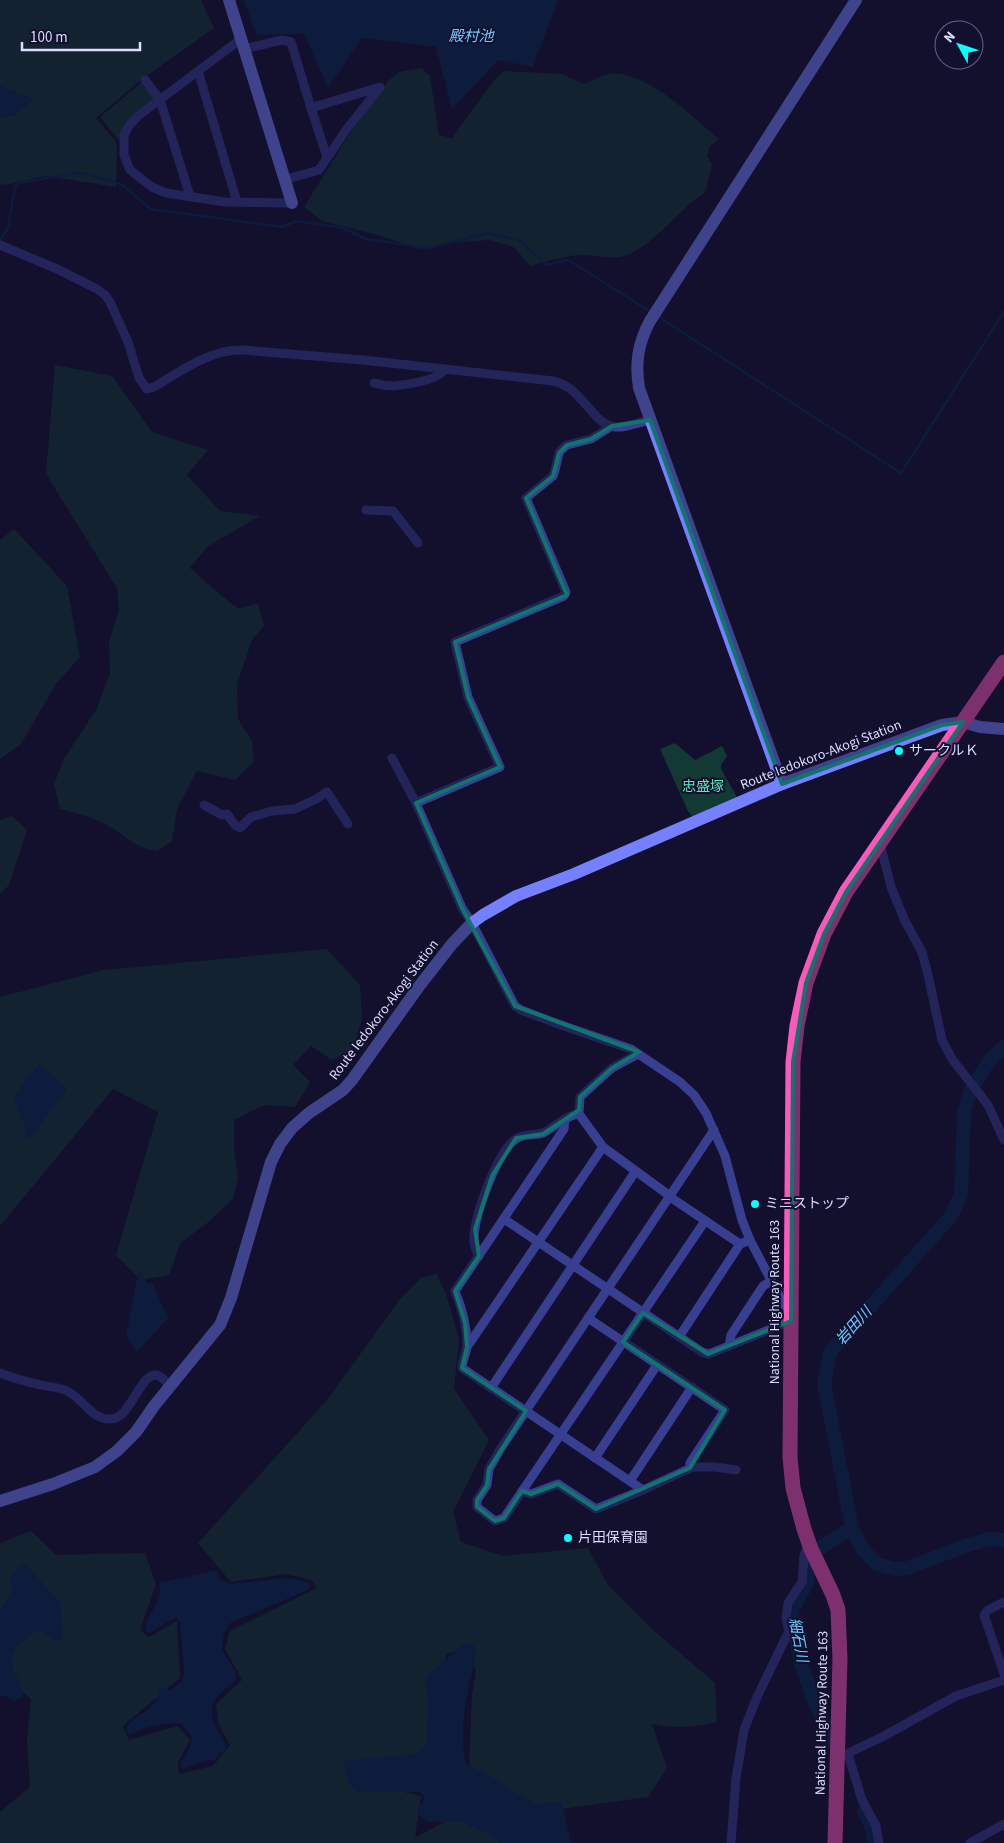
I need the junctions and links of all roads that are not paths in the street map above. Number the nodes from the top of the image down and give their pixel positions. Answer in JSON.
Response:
{"nodes":[{"id":1,"x":229,"y":0,"type":"edge"},
{"id":2,"x":856,"y":0,"type":"edge"},
{"id":3,"x":242,"y":44,"type":"junction"},
{"id":4,"x":198,"y":71,"type":"junction"},
{"id":5,"x":145,"y":80,"type":"dead end"},
{"id":6,"x":160,"y":100,"type":"junction"},
{"id":7,"x":312,"y":108,"type":"junction"},
{"id":8,"x":327,"y":157,"type":"junction"},
{"id":9,"x":284,"y":180,"type":"junction"},
{"id":10,"x":190,"y":196,"type":"junction"},
{"id":11,"x":238,"y":202,"type":"junction"},
{"id":12,"x":292,"y":203,"type":"joint"},
{"id":13,"x":0,"y":245,"type":"edge"},
{"id":14,"x":445,"y":369,"type":"junction"},
{"id":15,"x":374,"y":383,"type":"dead end"},
{"id":16,"x":650,"y":420,"type":"junction"},
{"id":17,"x":612,"y":426,"type":"junction"},
{"id":18,"x":366,"y":510,"type":"dead end"},
{"id":19,"x":418,"y":543,"type":"dead end"},
{"id":20,"x":1004,"y":663,"type":"edge"},
{"id":21,"x":963,"y":722,"type":"junction"},
{"id":22,"x":1004,"y":729,"type":"edge"},
{"id":23,"x":392,"y":758,"type":"dead end"},
{"id":24,"x":782,"y":784,"type":"junction"},
{"id":25,"x":416,"y":803,"type":"junction"},
{"id":26,"x":204,"y":806,"type":"dead end"},
{"id":27,"x":348,"y":824,"type":"dead end"},
{"id":28,"x":878,"y":847,"type":"junction"},
{"id":29,"x":472,"y":923,"type":"junction"},
{"id":30,"x":638,"y":1054,"type":"junction"},
{"id":31,"x":579,"y":1114,"type":"junction"},
{"id":32,"x":565,"y":1119,"type":"junction"},
{"id":33,"x":714,"y":1130,"type":"junction"},
{"id":34,"x":1004,"y":1140,"type":"edge"},
{"id":35,"x":603,"y":1147,"type":"junction"},
{"id":36,"x":635,"y":1172,"type":"junction"},
{"id":37,"x":670,"y":1197,"type":"junction"},
{"id":38,"x":504,"y":1219,"type":"junction"},
{"id":39,"x":705,"y":1221,"type":"junction"},
{"id":40,"x":750,"y":1240,"type":"junction"},
{"id":41,"x":539,"y":1243,"type":"junction"},
{"id":42,"x":740,"y":1244,"type":"junction"},
{"id":43,"x":479,"y":1256,"type":"junction"},
{"id":44,"x":573,"y":1265,"type":"junction"},
{"id":45,"x":771,"y":1280,"type":"junction"},
{"id":46,"x":608,"y":1289,"type":"junction"},
{"id":47,"x":643,"y":1313,"type":"junction"},
{"id":48,"x":791,"y":1314,"type":"junction"},
{"id":49,"x":588,"y":1318,"type":"junction"},
{"id":50,"x":679,"y":1337,"type":"junction"},
{"id":51,"x":623,"y":1342,"type":"junction"},
{"id":52,"x":729,"y":1346,"type":"junction"},
{"id":53,"x":467,"y":1347,"type":"junction"},
{"id":54,"x":657,"y":1365,"type":"junction"},
{"id":55,"x":0,"y":1373,"type":"edge"},
{"id":56,"x":170,"y":1386,"type":"junction"},
{"id":57,"x":692,"y":1387,"type":"junction"},
{"id":58,"x":491,"y":1388,"type":"junction"},
{"id":59,"x":526,"y":1411,"type":"junction"},
{"id":60,"x":560,"y":1435,"type":"junction"},
{"id":61,"x":595,"y":1458,"type":"junction"},
{"id":62,"x":690,"y":1468,"type":"junction"},
{"id":63,"x":736,"y":1470,"type":"dead end"},
{"id":64,"x":630,"y":1481,"type":"junction"},
{"id":65,"x":643,"y":1490,"type":"junction"},
{"id":66,"x":522,"y":1491,"type":"junction"},
{"id":67,"x":0,"y":1501,"type":"edge"},
{"id":68,"x":810,"y":1547,"type":"junction"},
{"id":69,"x":1004,"y":1602,"type":"edge"},
{"id":70,"x":1004,"y":1674,"type":"edge"},
{"id":71,"x":1004,"y":1680,"type":"edge"},
{"id":72,"x":843,"y":1756,"type":"junction"},
{"id":73,"x":1004,"y":1824,"type":"edge"},
{"id":74,"x":731,"y":1843,"type":"edge"},
{"id":75,"x":836,"y":1843,"type":"edge"},
{"id":76,"x":879,"y":1843,"type":"edge"},
{"id":77,"x":970,"y":1843,"type":"edge"}],
"edges":[{"from":1,"to":3,"type":"main road"},
{"from":2,"to":16,"type":"main road"},
{"from":3,"to":4,"type":"street"},
{"from":3,"to":7,"type":"street"},
{"from":3,"to":9,"type":"main road"},
{"from":4,"to":6,"type":"street"},
{"from":4,"to":11,"type":"street"},
{"from":5,"to":6,"type":"street"},
{"from":6,"to":10,"type":"street"},
{"from":6,"to":10,"type":"street"},
{"from":7,"to":8,"type":"street"},
{"from":7,"to":8,"type":"street"},
{"from":8,"to":9,"type":"street"},
{"from":9,"to":12,"type":"main road"},
{"from":10,"to":11,"type":"street"},
{"from":11,"to":12,"type":"street"},
{"from":13,"to":14,"type":"street"},
{"from":14,"to":15,"type":"street"},
{"from":14,"to":17,"type":"street"},
{"from":16,"to":17,"type":"street"},
{"from":16,"to":24,"type":"main road"},
{"from":17,"to":25,"type":"street"},
{"from":18,"to":19,"type":"street"},
{"from":20,"to":21,"type":"highway","name":"National Highway Route 163"},
{"from":21,"to":22,"type":"main road"},
{"from":21,"to":24,"type":"main road","name":"Route Iedokoro-Akogi Station"},
{"from":21,"to":28,"type":"highway","name":"National Highway Route 163"},
{"from":23,"to":25,"type":"street"},
{"from":24,"to":29,"type":"main road","name":"Route Iedokoro-Akogi Station"},
{"from":25,"to":29,"type":"street"},
{"from":26,"to":27,"type":"street"},
{"from":28,"to":34,"type":"street"},
{"from":28,"to":48,"type":"highway","name":"National Highway Route 163"},
{"from":29,"to":30,"type":"street"},
{"from":29,"to":56,"type":"main road","name":"Route Iedokoro-Akogi Station"},
{"from":30,"to":31,"type":"street"},
{"from":30,"to":33,"type":"street"},
{"from":31,"to":32,"type":"street"},
{"from":31,"to":35,"type":"street"},
{"from":32,"to":38,"type":"street"},
{"from":32,"to":43,"type":"street"},
{"from":33,"to":37,"type":"street"},
{"from":33,"to":40,"type":"street"},
{"from":35,"to":36,"type":"street"},
{"from":35,"to":41,"type":"street"},
{"from":36,"to":37,"type":"street"},
{"from":36,"to":44,"type":"street"},
{"from":37,"to":39,"type":"street"},
{"from":37,"to":46,"type":"street"},
{"from":38,"to":41,"type":"street"},
{"from":38,"to":43,"type":"street"},
{"from":39,"to":42,"type":"street"},
{"from":39,"to":47,"type":"street"},
{"from":40,"to":42,"type":"street"},
{"from":40,"to":45,"type":"street"},
{"from":41,"to":44,"type":"street"},
{"from":41,"to":53,"type":"street"},
{"from":42,"to":50,"type":"street"},
{"from":43,"to":53,"type":"street"},
{"from":44,"to":46,"type":"street"},
{"from":44,"to":58,"type":"street"},
{"from":45,"to":48,"type":"street"},
{"from":45,"to":52,"type":"street"},
{"from":46,"to":47,"type":"street"},
{"from":46,"to":49,"type":"street"},
{"from":47,"to":50,"type":"street"},
{"from":47,"to":51,"type":"street"},
{"from":48,"to":52,"type":"street"},
{"from":48,"to":68,"type":"highway","name":"National Highway Route 163"},
{"from":49,"to":51,"type":"street"},
{"from":49,"to":59,"type":"street"},
{"from":50,"to":52,"type":"street"},
{"from":51,"to":54,"type":"street"},
{"from":51,"to":60,"type":"street"},
{"from":53,"to":58,"type":"street"},
{"from":54,"to":57,"type":"street"},
{"from":54,"to":61,"type":"street"},
{"from":55,"to":56,"type":"street"},
{"from":56,"to":67,"type":"main road","name":"Route Iedokoro-Akogi Station"},
{"from":57,"to":62,"type":"street"},
{"from":57,"to":64,"type":"street"},
{"from":58,"to":59,"type":"street"},
{"from":59,"to":60,"type":"street"},
{"from":59,"to":66,"type":"street"},
{"from":60,"to":61,"type":"street"},
{"from":60,"to":66,"type":"street"},
{"from":61,"to":64,"type":"street"},
{"from":62,"to":63,"type":"street"},
{"from":62,"to":65,"type":"street"},
{"from":64,"to":65,"type":"street"},
{"from":65,"to":66,"type":"street"},
{"from":68,"to":72,"type":"highway","name":"National Highway Route 163"},
{"from":68,"to":74,"type":"street"},
{"from":69,"to":70,"type":"street"},
{"from":71,"to":72,"type":"street"},
{"from":72,"to":75,"type":"highway","name":"National Highway Route 163"},
{"from":72,"to":76,"type":"street"},
{"from":73,"to":77,"type":"street"}]}
